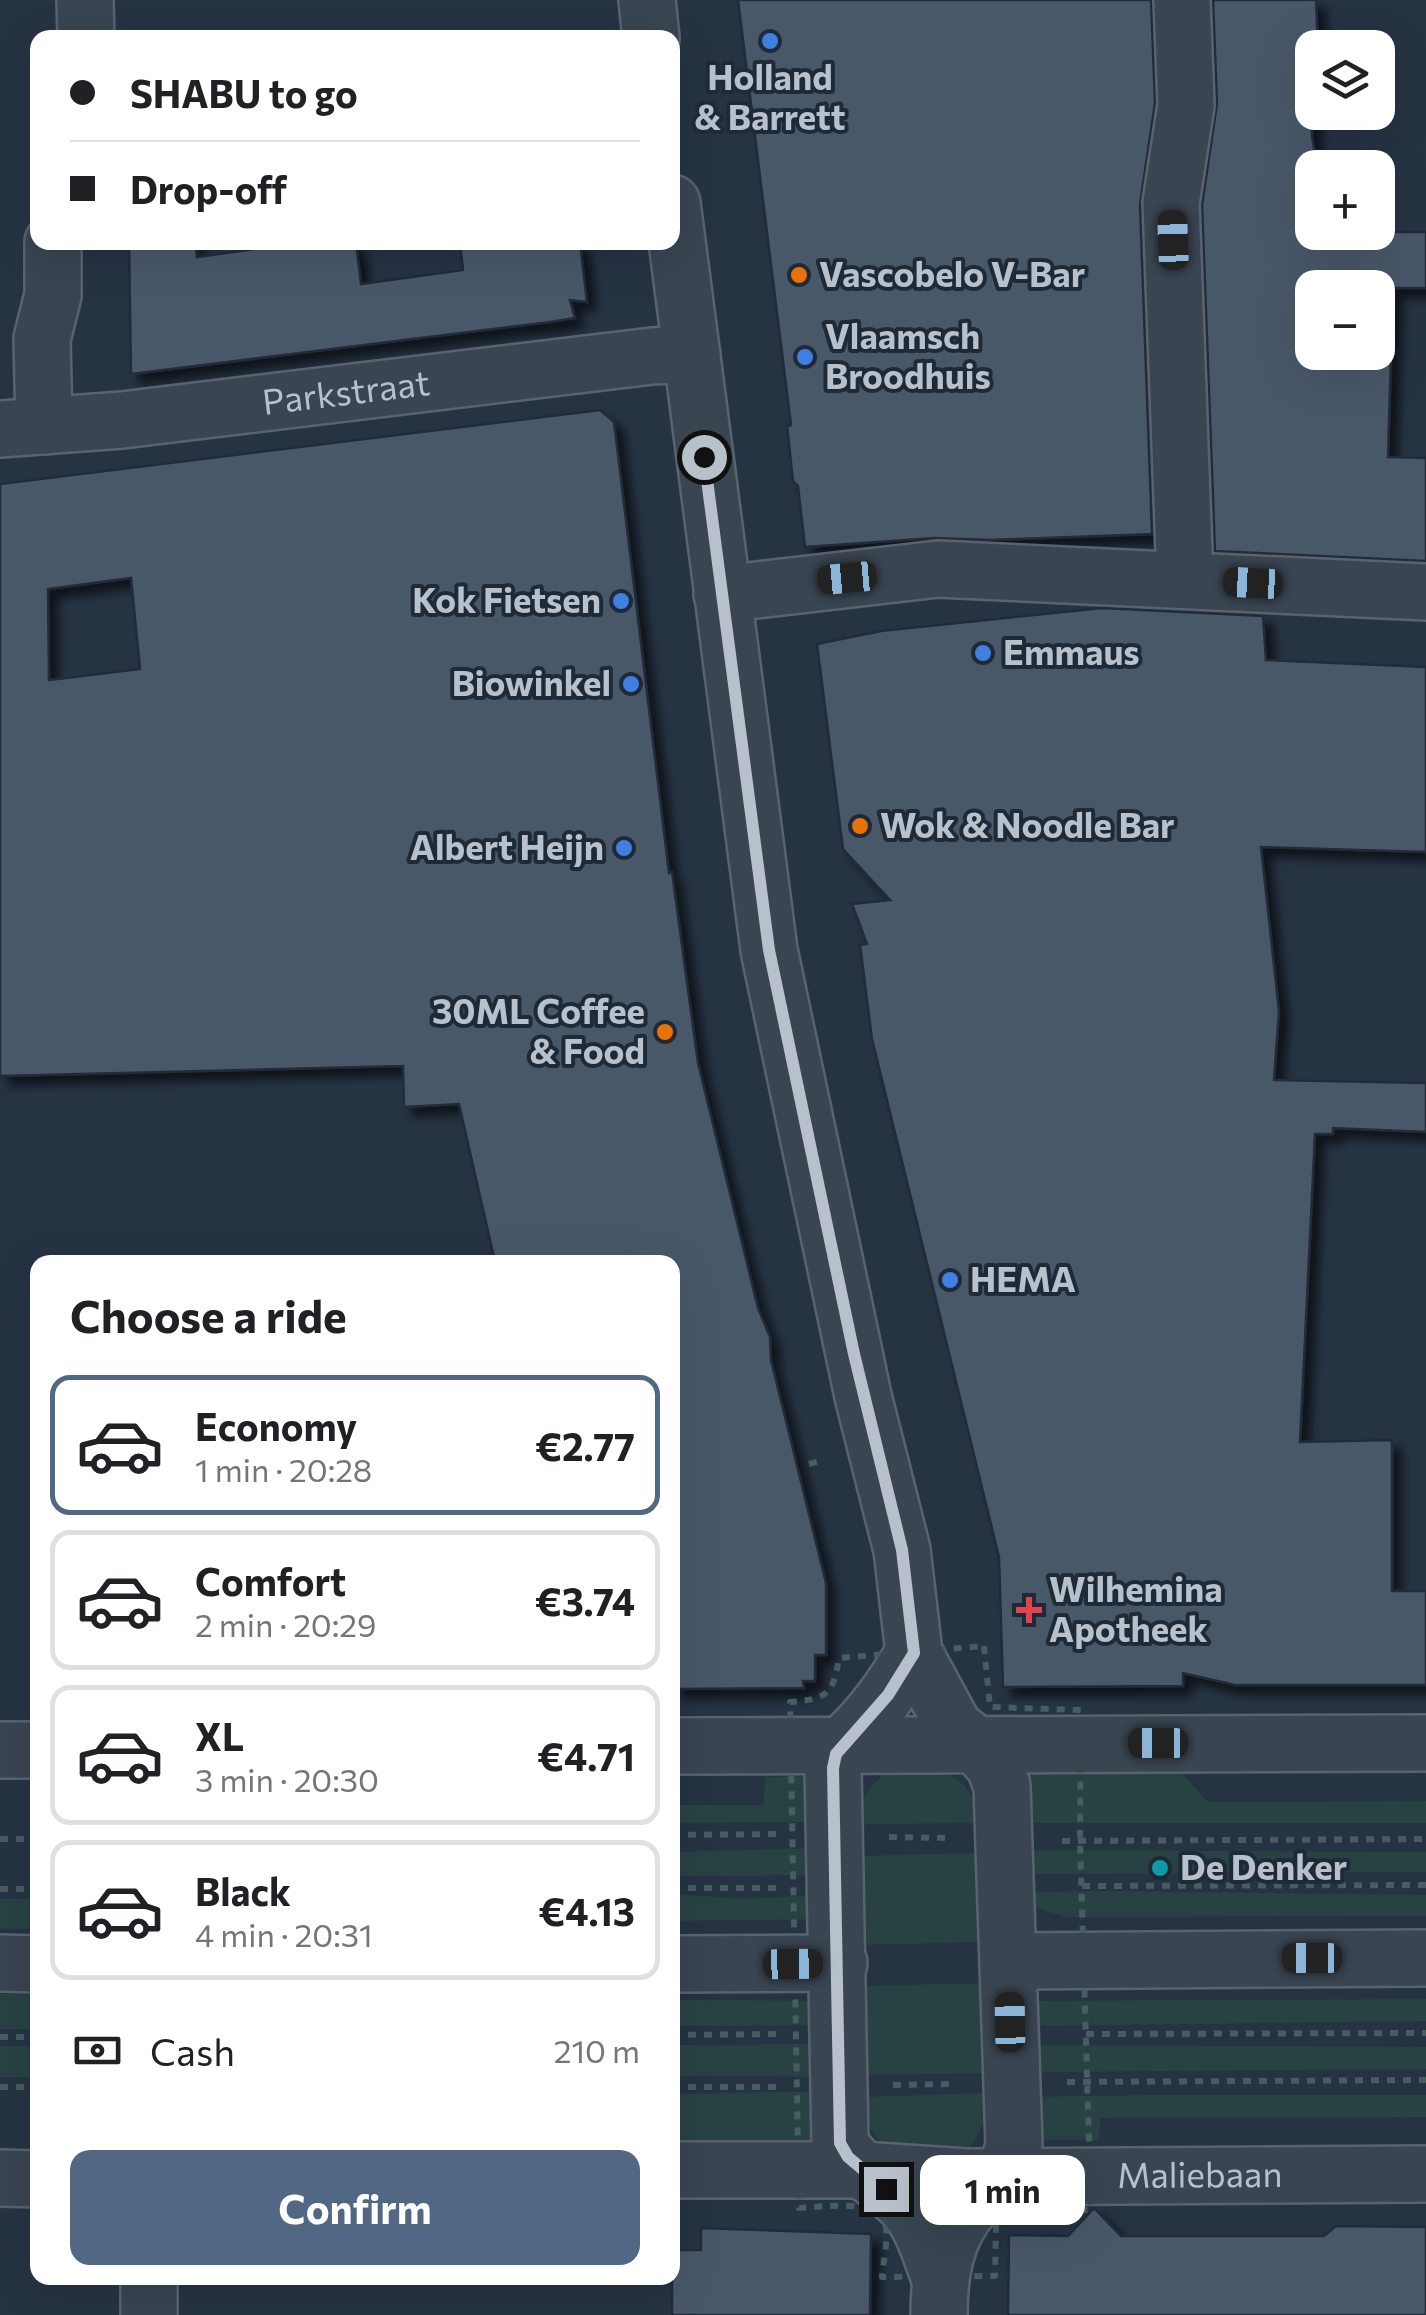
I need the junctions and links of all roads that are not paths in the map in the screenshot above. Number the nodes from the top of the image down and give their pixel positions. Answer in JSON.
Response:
{"nodes":[{"id":1,"x":85,"y":0,"type":"edge"},
{"id":2,"x":647,"y":0,"type":"edge"},
{"id":3,"x":1182,"y":0,"type":"edge"},
{"id":4,"x":86,"y":30,"type":"edge"},
{"id":5,"x":651,"y":30,"type":"edge"},
{"id":6,"x":53,"y":250,"type":"edge"},
{"id":7,"x":678,"y":250,"type":"edge"},
{"id":8,"x":692,"y":354,"type":"junction"},
{"id":9,"x":22,"y":428,"type":"edge"},
{"id":10,"x":1184,"y":580,"type":"junction"},
{"id":11,"x":1426,"y":592,"type":"edge"},
{"id":12,"x":722,"y":594,"type":"junction"},
{"id":13,"x":914,"y":1653,"type":"junction"},
{"id":14,"x":1426,"y":1743,"type":"edge"},
{"id":15,"x":844,"y":1744,"type":"junction"},
{"id":16,"x":976,"y":1745,"type":"junction"},
{"id":17,"x":680,"y":1746,"type":"edge"},
{"id":18,"x":0,"y":1750,"type":"edge"},
{"id":19,"x":30,"y":1750,"type":"edge"},
{"id":20,"x":1426,"y":1958,"type":"edge"},
{"id":21,"x":1009,"y":1962,"type":"junction"},
{"id":22,"x":838,"y":1963,"type":"junction"},
{"id":23,"x":0,"y":1964,"type":"edge"},
{"id":24,"x":30,"y":1964,"type":"edge"},
{"id":25,"x":680,"y":1964,"type":"edge"},
{"id":26,"x":680,"y":2170,"type":"edge"},
{"id":27,"x":862,"y":2170,"type":"junction"},
{"id":28,"x":1426,"y":2174,"type":"edge"},
{"id":29,"x":1001,"y":2177,"type":"junction"},
{"id":30,"x":0,"y":2178,"type":"edge"},
{"id":31,"x":30,"y":2179,"type":"edge"},
{"id":32,"x":149,"y":2285,"type":"edge"},
{"id":33,"x":939,"y":2296,"type":"edge"},
{"id":34,"x":149,"y":2315,"type":"edge"}],
"edges":[{"from":1,"to":4,"type":"street"},
{"from":2,"to":5,"type":"street"},
{"from":3,"to":10,"type":"street"},
{"from":6,"to":9,"type":"street"},
{"from":7,"to":8,"type":"street"},
{"from":8,"to":9,"type":"street","name":"Parkstraat"},
{"from":8,"to":12,"type":"street"},
{"from":10,"to":11,"type":"street"},
{"from":10,"to":12,"type":"street"},
{"from":12,"to":13,"type":"street"},
{"from":13,"to":15,"type":"street"},
{"from":13,"to":16,"type":"street"},
{"from":14,"to":16,"type":"street"},
{"from":15,"to":16,"type":"street"},
{"from":15,"to":17,"type":"street"},
{"from":15,"to":22,"type":"street"},
{"from":16,"to":21,"type":"street"},
{"from":18,"to":19,"type":"street"},
{"from":20,"to":21,"type":"street"},
{"from":21,"to":29,"type":"street"},
{"from":22,"to":25,"type":"street"},
{"from":22,"to":27,"type":"street"},
{"from":23,"to":24,"type":"street"},
{"from":26,"to":27,"type":"street","name":"Maliebaan"},
{"from":27,"to":29,"type":"street","name":"Maliebaan"},
{"from":27,"to":33,"type":"street"},
{"from":28,"to":29,"type":"street","name":"Maliebaan"},
{"from":29,"to":33,"type":"street"},
{"from":30,"to":31,"type":"street"},
{"from":32,"to":34,"type":"street"}]}
